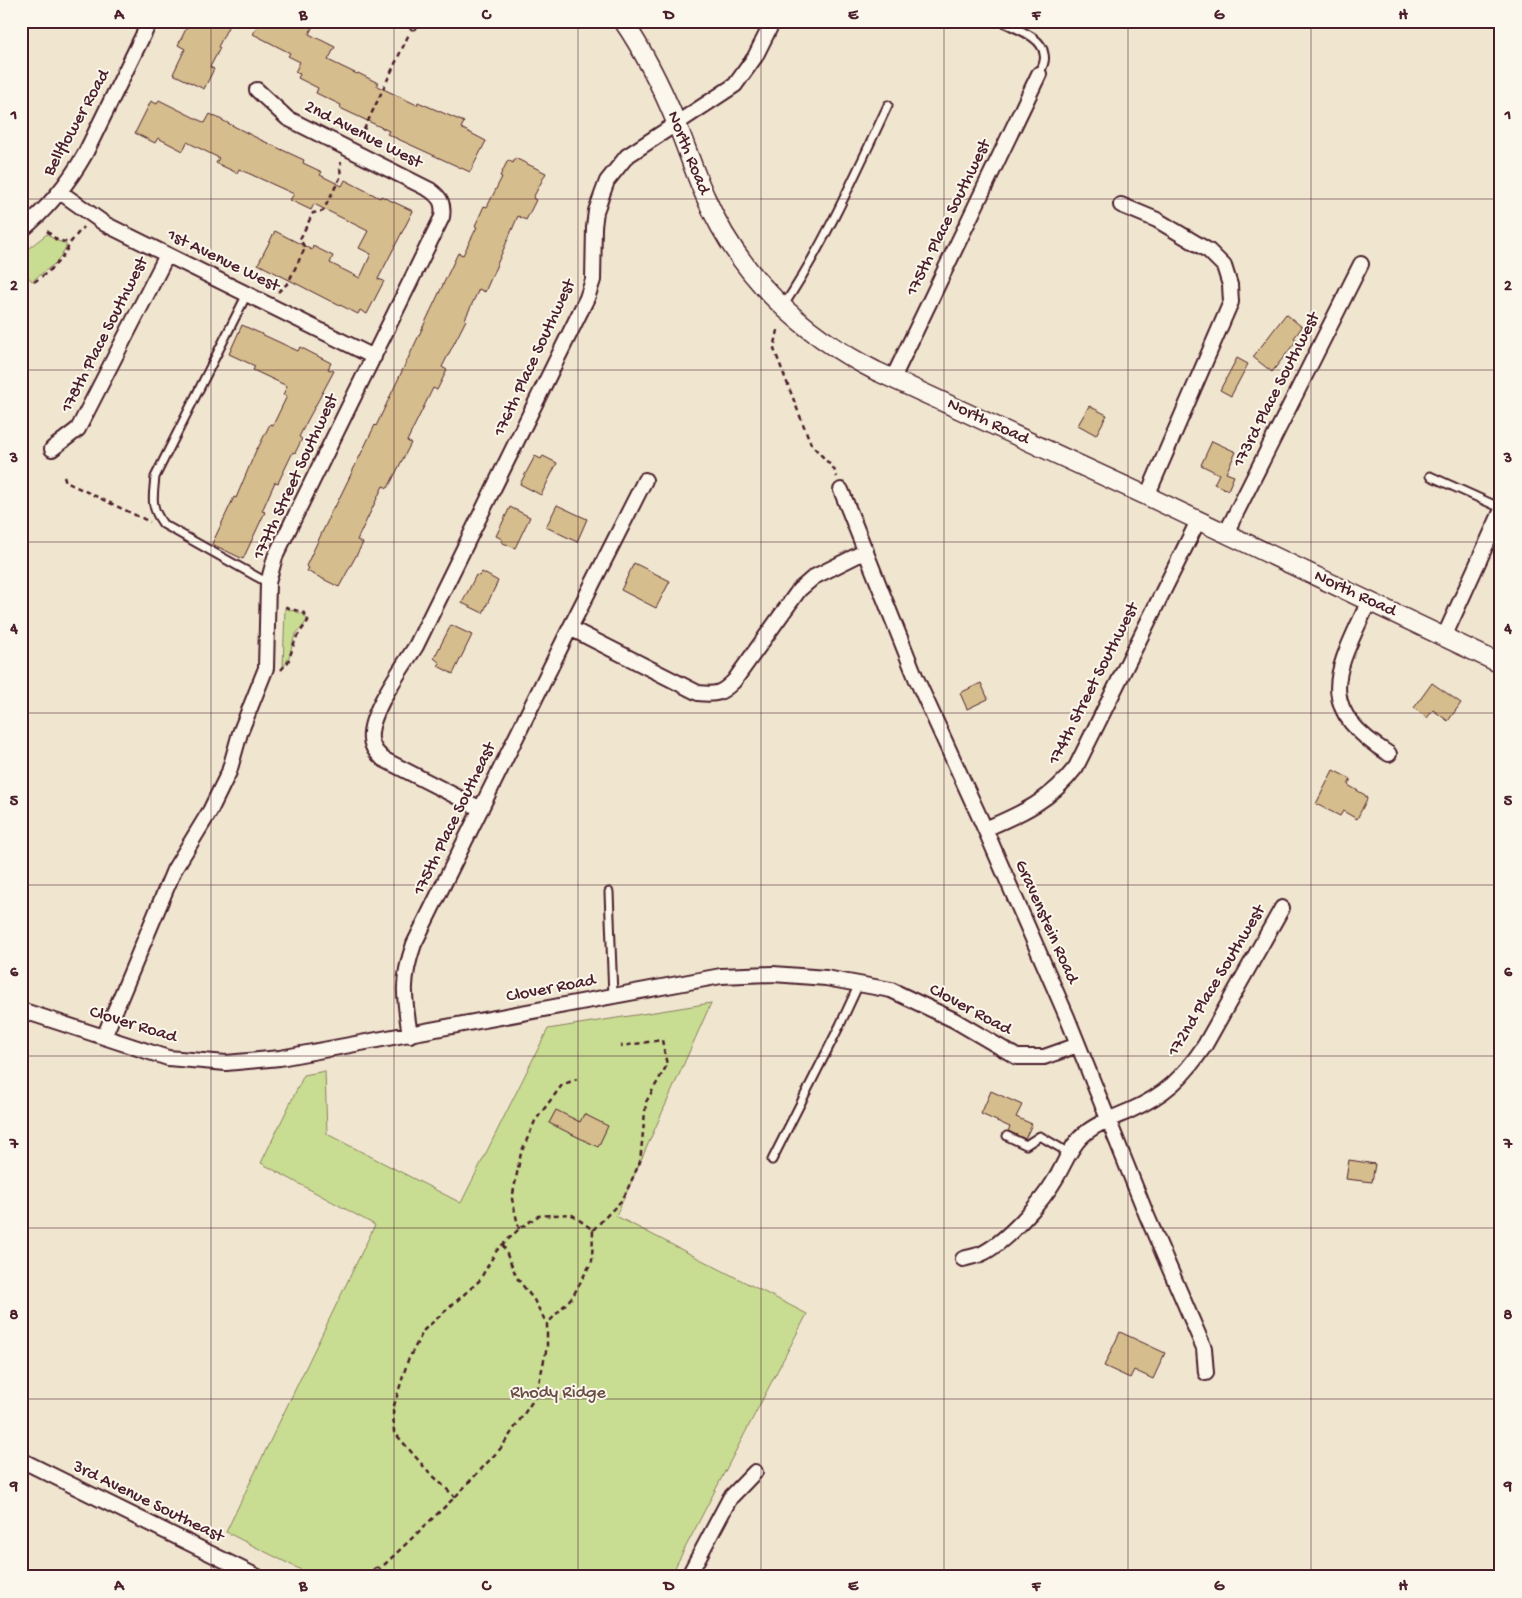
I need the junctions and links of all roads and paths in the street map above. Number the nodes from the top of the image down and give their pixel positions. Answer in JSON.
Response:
{"nodes":[{"id":1,"x":150,"y":21,"type":"edge"},
{"id":2,"x":623,"y":21,"type":"edge"},
{"id":3,"x":773,"y":21,"type":"edge"},
{"id":4,"x":1001,"y":21,"type":"edge"},
{"id":5,"x":414,"y":23,"type":"edge"},
{"id":6,"x":1039,"y":74,"type":"joint"},
{"id":7,"x":257,"y":90,"type":"dead end"},
{"id":8,"x":888,"y":105,"type":"dead end"},
{"id":9,"x":676,"y":122,"type":"junction"},
{"id":10,"x":360,"y":138,"type":"dead end"},
{"id":11,"x":341,"y":162,"type":"dead end"},
{"id":12,"x":60,"y":192,"type":"junction"},
{"id":13,"x":1121,"y":204,"type":"dead end"},
{"id":14,"x":442,"y":217,"type":"joint"},
{"id":15,"x":82,"y":227,"type":"dead end"},
{"id":16,"x":21,"y":231,"type":"edge"},
{"id":17,"x":47,"y":231,"type":"dead end"},
{"id":18,"x":70,"y":243,"type":"junction"},
{"id":19,"x":167,"y":255,"type":"junction"},
{"id":20,"x":1361,"y":264,"type":"dead end"},
{"id":21,"x":34,"y":282,"type":"dead end"},
{"id":22,"x":278,"y":292,"type":"dead end"},
{"id":23,"x":247,"y":294,"type":"junction"},
{"id":24,"x":782,"y":308,"type":"junction"},
{"id":25,"x":778,"y":330,"type":"dead end"},
{"id":26,"x":374,"y":357,"type":"junction"},
{"id":27,"x":893,"y":378,"type":"junction"},
{"id":28,"x":52,"y":449,"type":"dead end"},
{"id":29,"x":64,"y":476,"type":"dead end"},
{"id":30,"x":1430,"y":476,"type":"dead end"},
{"id":31,"x":645,"y":480,"type":"dead end"},
{"id":32,"x":841,"y":490,"type":"joint"},
{"id":33,"x":1147,"y":496,"type":"junction"},
{"id":34,"x":1501,"y":508,"type":"edge"},
{"id":35,"x":1501,"y":512,"type":"edge"},
{"id":36,"x":1198,"y":521,"type":"junction"},
{"id":37,"x":163,"y":524,"type":"junction"},
{"id":38,"x":1226,"y":533,"type":"junction"},
{"id":39,"x":866,"y":551,"type":"junction"},
{"id":40,"x":268,"y":583,"type":"junction"},
{"id":41,"x":1369,"y":601,"type":"junction"},
{"id":42,"x":283,"y":606,"type":"dead end"},
{"id":43,"x":570,"y":628,"type":"junction"},
{"id":44,"x":1444,"y":637,"type":"junction"},
{"id":45,"x":1501,"y":664,"type":"edge"},
{"id":46,"x":280,"y":670,"type":"dead end"},
{"id":47,"x":1389,"y":754,"type":"dead end"},
{"id":48,"x":481,"y":809,"type":"junction"},
{"id":49,"x":985,"y":829,"type":"junction"},
{"id":50,"x":609,"y":892,"type":"dead end"},
{"id":51,"x":1282,"y":908,"type":"dead end"},
{"id":52,"x":859,"y":984,"type":"junction"},
{"id":53,"x":613,"y":996,"type":"junction"},
{"id":54,"x":21,"y":1010,"type":"edge"},
{"id":55,"x":410,"y":1035,"type":"junction"},
{"id":56,"x":104,"y":1037,"type":"junction"},
{"id":57,"x":1078,"y":1045,"type":"junction"},
{"id":58,"x":622,"y":1046,"type":"dead end"},
{"id":59,"x":577,"y":1079,"type":"dead end"},
{"id":60,"x":1108,"y":1120,"type":"junction"},
{"id":61,"x":1007,"y":1136,"type":"dead end"},
{"id":62,"x":1070,"y":1153,"type":"junction"},
{"id":63,"x":772,"y":1160,"type":"dead end"},
{"id":64,"x":519,"y":1228,"type":"junction"},
{"id":65,"x":593,"y":1230,"type":"junction"},
{"id":66,"x":503,"y":1244,"type":"junction"},
{"id":67,"x":963,"y":1259,"type":"dead end"},
{"id":68,"x":547,"y":1324,"type":"junction"},
{"id":69,"x":1206,"y":1373,"type":"dead end"},
{"id":70,"x":21,"y":1460,"type":"edge"},
{"id":71,"x":755,"y":1472,"type":"dead end"},
{"id":72,"x":455,"y":1497,"type":"junction"},
{"id":73,"x":375,"y":1574,"type":"edge"},
{"id":74,"x":258,"y":1577,"type":"edge"},
{"id":75,"x":688,"y":1577,"type":"edge"}],
"edges":[{"from":1,"to":12,"type":"street","name":"Bellflower Road"},
{"from":2,"to":9,"type":"street","name":"North Road"},
{"from":3,"to":9,"type":"street","name":"176th Place Southwest"},
{"from":4,"to":6,"type":"lane"},
{"from":5,"to":10,"type":"path"},
{"from":6,"to":27,"type":"street","name":"175th Place Southwest"},
{"from":7,"to":14,"type":"street","name":"2nd Avenue West"},
{"from":8,"to":24,"type":"lane"},
{"from":9,"to":24,"type":"street","name":"North Road"},
{"from":9,"to":48,"type":"street","name":"176th Place Southwest"},
{"from":11,"to":22,"type":"path"},
{"from":12,"to":16,"type":"street","name":"Bellflower Road"},
{"from":12,"to":19,"type":"street","name":"1st Avenue West"},
{"from":13,"to":33,"type":"street"},
{"from":14,"to":26,"type":"street","name":"177th Street Southwest"},
{"from":15,"to":18,"type":"path"},
{"from":17,"to":18,"type":"path"},
{"from":18,"to":21,"type":"path"},
{"from":19,"to":23,"type":"street","name":"1st Avenue West"},
{"from":19,"to":28,"type":"street","name":"178th Place Southwest"},
{"from":20,"to":38,"type":"street","name":"173rd Place Southwest"},
{"from":23,"to":26,"type":"street","name":"1st Avenue West"},
{"from":23,"to":37,"type":"lane"},
{"from":24,"to":27,"type":"street","name":"North Road"},
{"from":25,"to":32,"type":"path"},
{"from":26,"to":40,"type":"street","name":"177th Street Southwest"},
{"from":27,"to":33,"type":"street","name":"North Road"},
{"from":29,"to":37,"type":"path"},
{"from":30,"to":34,"type":"lane"},
{"from":31,"to":43,"type":"street"},
{"from":32,"to":39,"type":"street","name":"Gravenstein Road"},
{"from":33,"to":36,"type":"street","name":"North Road"},
{"from":35,"to":44,"type":"street"},
{"from":36,"to":38,"type":"street","name":"North Road"},
{"from":36,"to":49,"type":"street","name":"174th Street Southwest"},
{"from":37,"to":40,"type":"lane"},
{"from":38,"to":41,"type":"street","name":"North Road"},
{"from":39,"to":43,"type":"street"},
{"from":39,"to":49,"type":"street","name":"Gravenstein Road"},
{"from":40,"to":56,"type":"street","name":"177th Street Southwest"},
{"from":41,"to":44,"type":"street","name":"North Road"},
{"from":41,"to":47,"type":"street"},
{"from":42,"to":46,"type":"path"},
{"from":43,"to":48,"type":"street","name":"175th Place Southeast"},
{"from":44,"to":45,"type":"street","name":"North Road"},
{"from":48,"to":55,"type":"street","name":"175th Place Southeast"},
{"from":49,"to":57,"type":"street","name":"Gravenstein Road"},
{"from":50,"to":53,"type":"lane"},
{"from":51,"to":60,"type":"street","name":"172nd Place Southwest"},
{"from":52,"to":53,"type":"street","name":"Clover Road"},
{"from":52,"to":57,"type":"street","name":"Clover Road"},
{"from":52,"to":63,"type":"lane"},
{"from":53,"to":55,"type":"street","name":"Clover Road"},
{"from":54,"to":56,"type":"street","name":"Clover Road"},
{"from":55,"to":56,"type":"street","name":"Clover Road"},
{"from":57,"to":60,"type":"street","name":"Gravenstein Road"},
{"from":58,"to":65,"type":"path"},
{"from":59,"to":64,"type":"path"},
{"from":60,"to":62,"type":"street","name":"172nd Place Southwest"},
{"from":60,"to":69,"type":"street","name":"Gravenstein Road"},
{"from":61,"to":62,"type":"lane"},
{"from":62,"to":67,"type":"street","name":"172nd Place Southwest"},
{"from":64,"to":65,"type":"path"},
{"from":64,"to":66,"type":"path"},
{"from":65,"to":68,"type":"path"},
{"from":66,"to":68,"type":"path"},
{"from":66,"to":72,"type":"path"},
{"from":68,"to":72,"type":"path"},
{"from":70,"to":74,"type":"street","name":"3rd Avenue Southeast"},
{"from":71,"to":75,"type":"street"},
{"from":72,"to":73,"type":"path"}]}
